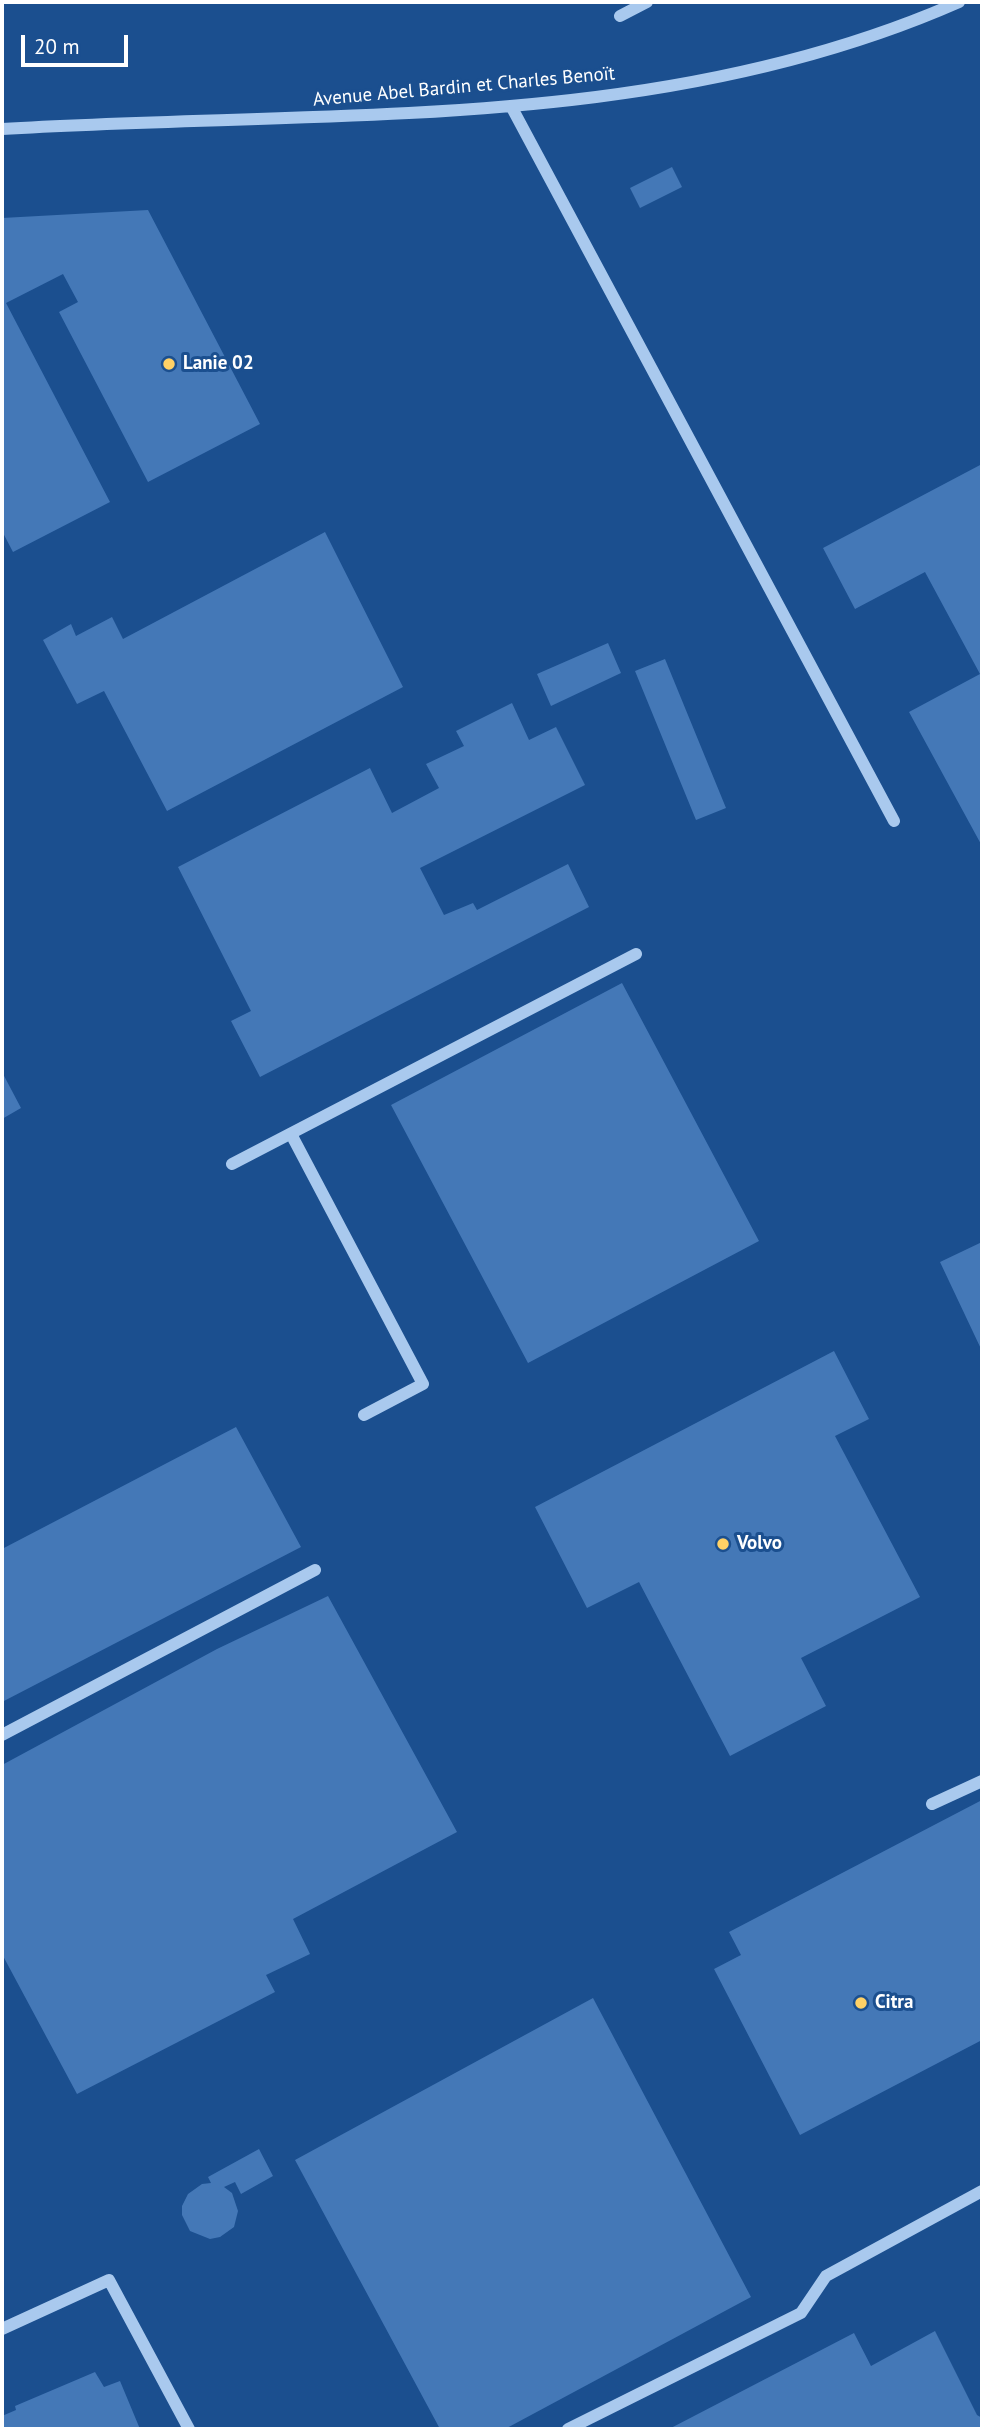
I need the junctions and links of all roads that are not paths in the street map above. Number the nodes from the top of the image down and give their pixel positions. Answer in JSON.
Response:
{"nodes":[{"id":1,"x":647,"y":2,"type":"edge"},
{"id":2,"x":959,"y":2,"type":"edge"},
{"id":3,"x":620,"y":16,"type":"dead end"},
{"id":4,"x":511,"y":106,"type":"junction"},
{"id":5,"x":2,"y":129,"type":"edge"},
{"id":6,"x":894,"y":821,"type":"dead end"},
{"id":7,"x":636,"y":954,"type":"dead end"},
{"id":8,"x":291,"y":1134,"type":"junction"},
{"id":9,"x":232,"y":1164,"type":"dead end"},
{"id":10,"x":364,"y":1415,"type":"dead end"},
{"id":11,"x":315,"y":1570,"type":"dead end"},
{"id":12,"x":2,"y":1735,"type":"edge"},
{"id":13,"x":982,"y":1781,"type":"edge"},
{"id":14,"x":932,"y":1804,"type":"dead end"},
{"id":15,"x":982,"y":2191,"type":"edge"},
{"id":16,"x":2,"y":2329,"type":"edge"},
{"id":17,"x":189,"y":2429,"type":"edge"},
{"id":18,"x":568,"y":2429,"type":"edge"}],
"edges":[{"from":1,"to":3,"type":"street"},
{"from":2,"to":4,"type":"street","name":"Avenue Abel Bardin et Charles Benoït"},
{"from":4,"to":5,"type":"street","name":"Avenue Abel Bardin et Charles Benoït"},
{"from":4,"to":6,"type":"street"},
{"from":7,"to":8,"type":"street"},
{"from":8,"to":9,"type":"street"},
{"from":8,"to":10,"type":"street"},
{"from":11,"to":12,"type":"street"},
{"from":13,"to":14,"type":"street"},
{"from":15,"to":18,"type":"street"},
{"from":16,"to":17,"type":"street"}]}
